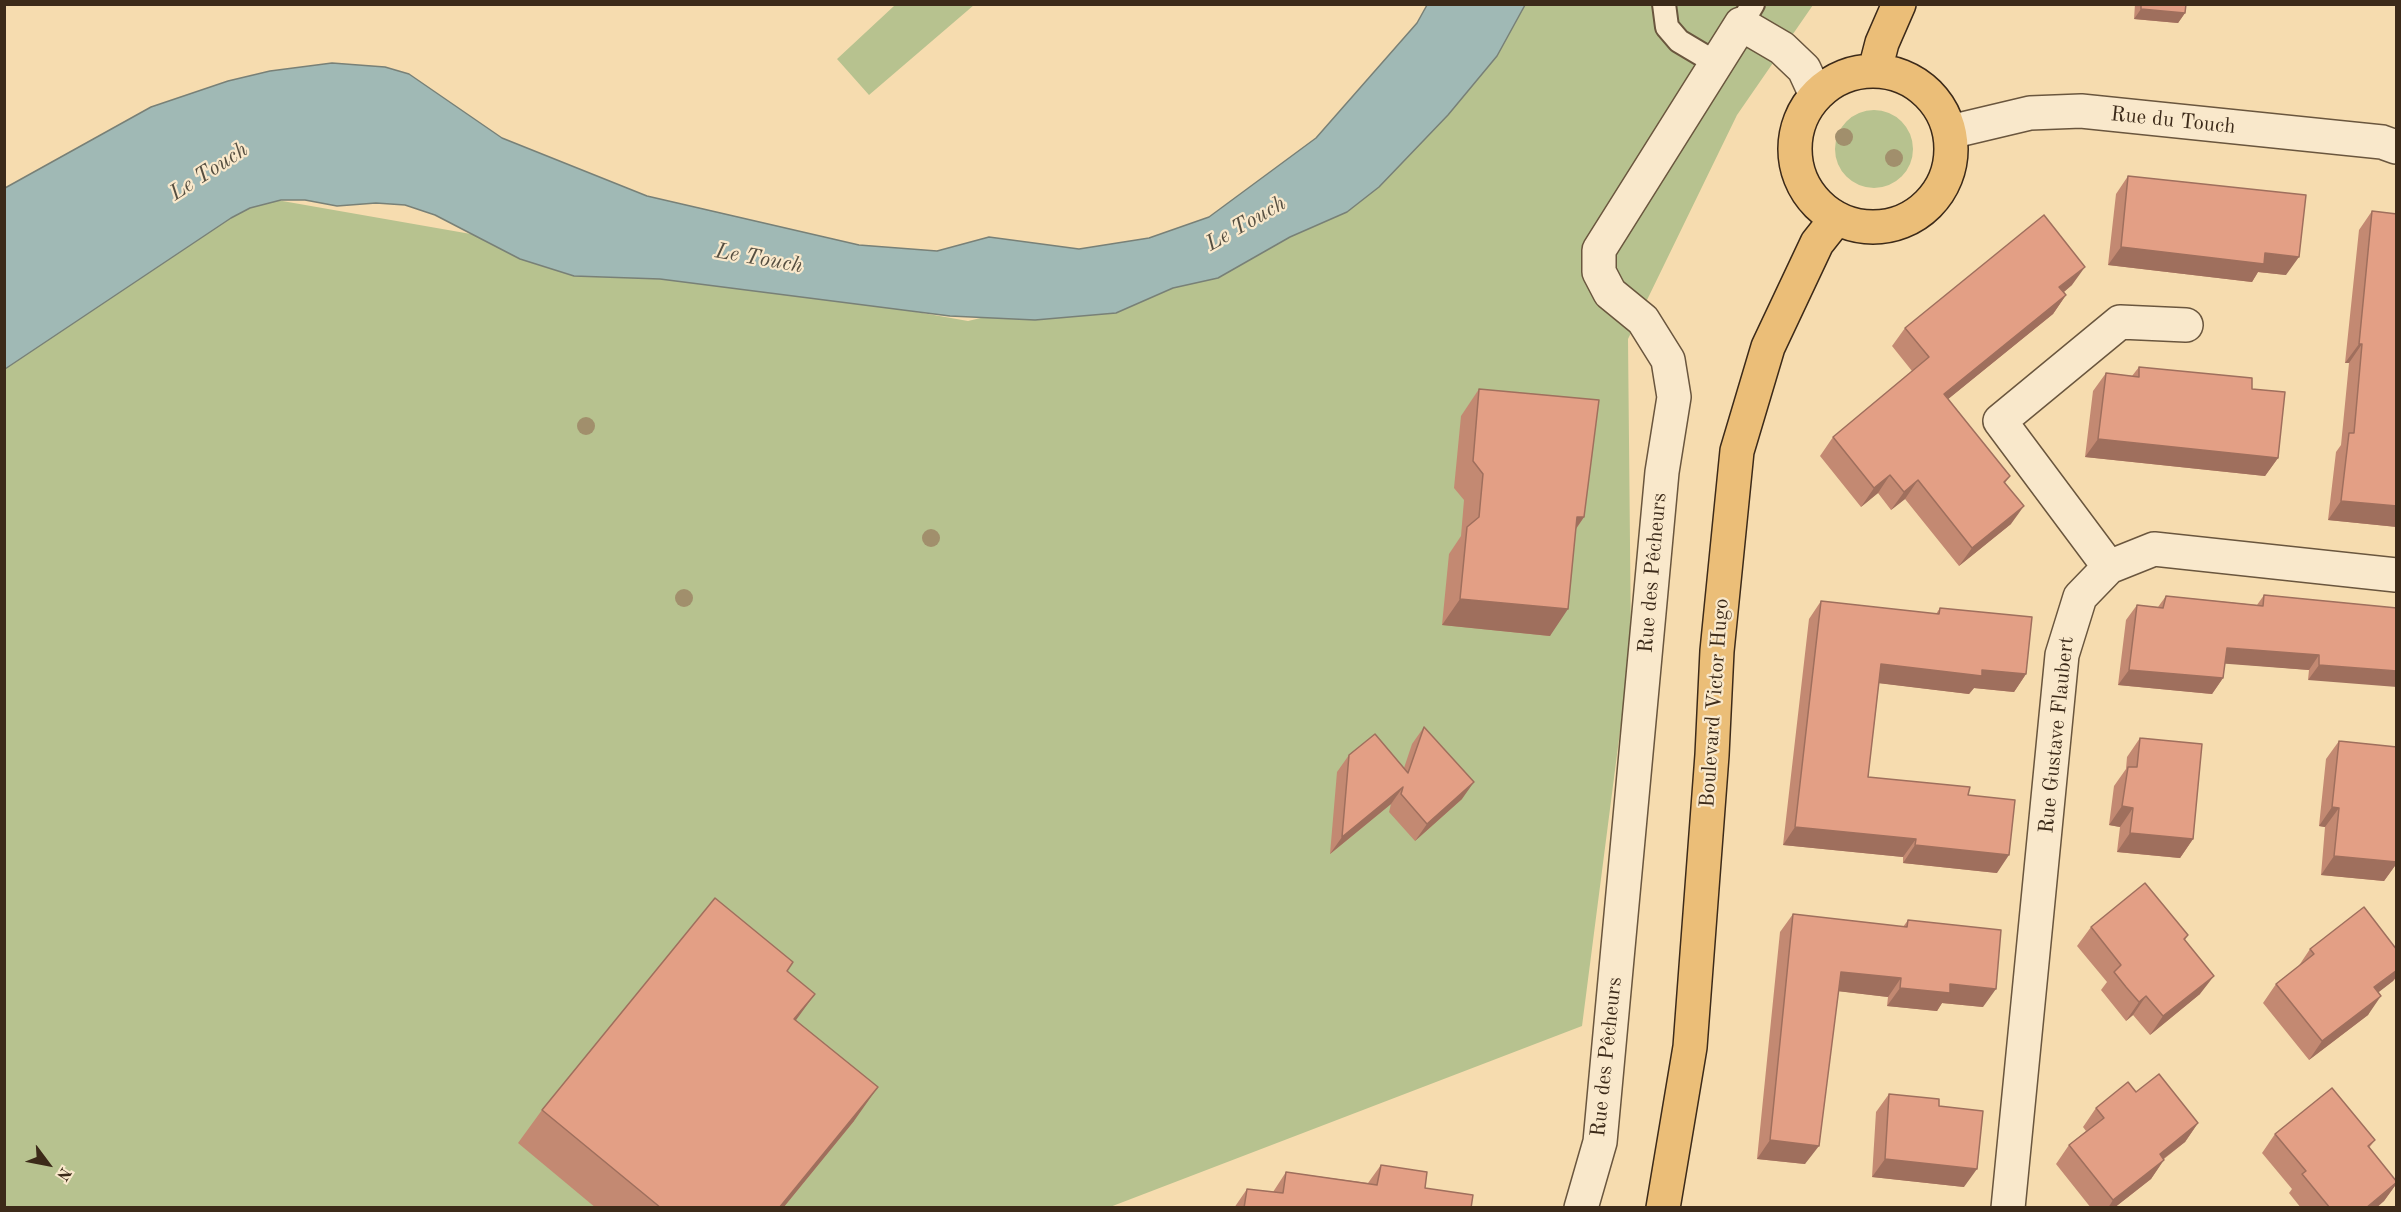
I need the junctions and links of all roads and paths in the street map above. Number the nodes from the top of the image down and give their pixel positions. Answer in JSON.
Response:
{"nodes":[{"id":1,"x":1664,"y":4,"type":"edge"},
{"id":2,"x":1899,"y":4,"type":"edge"},
{"id":3,"x":1747,"y":14,"type":"edge"},
{"id":4,"x":1716,"y":63,"type":"junction"},
{"id":5,"x":1875,"y":70,"type":"junction"},
{"id":6,"x":1816,"y":95,"type":"junction"},
{"id":7,"x":1950,"y":132,"type":"junction"},
{"id":8,"x":2397,"y":147,"type":"edge"},
{"id":9,"x":1836,"y":219,"type":"junction"},
{"id":10,"x":2186,"y":325,"type":"dead end"},
{"id":11,"x":2109,"y":567,"type":"junction"},
{"id":12,"x":2397,"y":575,"type":"edge"},
{"id":13,"x":1581,"y":1208,"type":"edge"},
{"id":14,"x":1663,"y":1208,"type":"edge"},
{"id":15,"x":2008,"y":1208,"type":"edge"}],
"edges":[{"from":1,"to":4,"type":"lane"},
{"from":2,"to":5,"type":"main road"},
{"from":3,"to":4,"type":"street","name":"Rue des Pêcheurs"},
{"from":3,"to":6,"type":"street"},
{"from":4,"to":13,"type":"street","name":"Rue des Pêcheurs"},
{"from":5,"to":6,"type":"main road"},
{"from":5,"to":7,"type":"main road"},
{"from":6,"to":9,"type":"main road"},
{"from":7,"to":8,"type":"street","name":"Rue du Touch"},
{"from":7,"to":9,"type":"main road"},
{"from":9,"to":14,"type":"main road","name":"Boulevard Victor Hugo"},
{"from":10,"to":11,"type":"street"},
{"from":11,"to":12,"type":"street","name":"Rue Gustave Flaubert"},
{"from":11,"to":15,"type":"street","name":"Rue Gustave Flaubert"}]}
